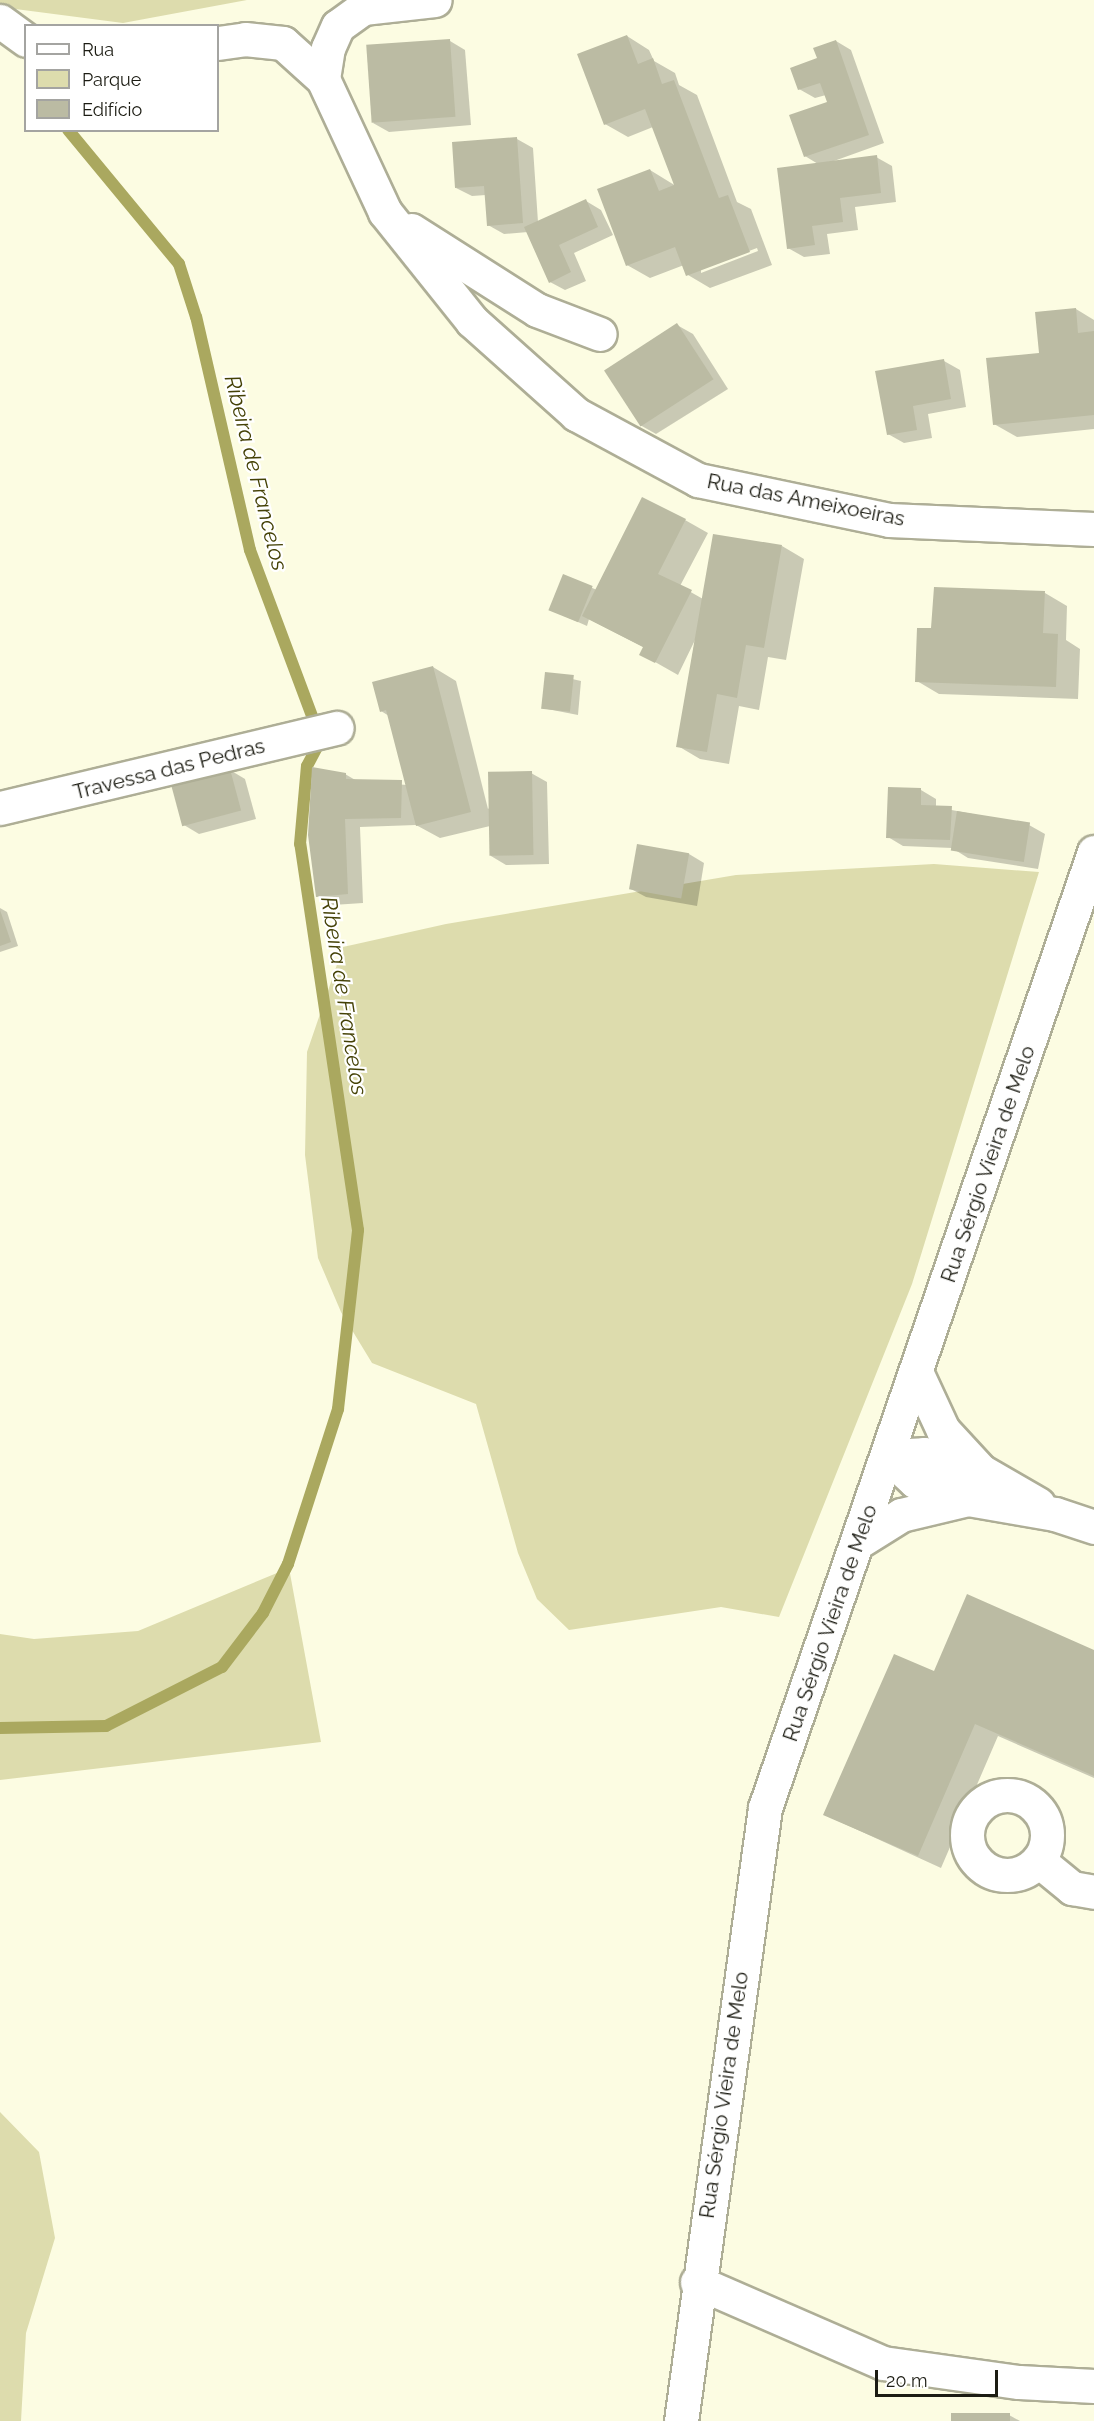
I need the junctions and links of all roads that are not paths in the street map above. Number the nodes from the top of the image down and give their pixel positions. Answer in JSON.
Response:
{"nodes":[{"id":1,"x":435,"y":0,"type":"edge"},
{"id":2,"x":0,"y":21,"type":"edge"},
{"id":3,"x":24,"y":39,"type":"edge"},
{"id":4,"x":219,"y":43,"type":"edge"},
{"id":5,"x":323,"y":79,"type":"junction"},
{"id":6,"x":385,"y":212,"type":"junction"},
{"id":7,"x":600,"y":334,"type":"dead end"},
{"id":8,"x":1094,"y":529,"type":"edge"},
{"id":9,"x":320,"y":732,"type":"dead end"},
{"id":10,"x":0,"y":808,"type":"edge"},
{"id":11,"x":1094,"y":852,"type":"edge"},
{"id":12,"x":917,"y":1374,"type":"junction"},
{"id":13,"x":888,"y":1456,"type":"junction"},
{"id":14,"x":974,"y":1485,"type":"junction"},
{"id":15,"x":1094,"y":1527,"type":"edge"},
{"id":16,"x":858,"y":1542,"type":"junction"},
{"id":17,"x":1039,"y":1861,"type":"dead end"},
{"id":18,"x":1094,"y":1892,"type":"edge"},
{"id":19,"x":698,"y":2282,"type":"junction"},
{"id":20,"x":1094,"y":2386,"type":"edge"},
{"id":21,"x":681,"y":2421,"type":"edge"}],
"edges":[{"from":1,"to":5,"type":"street"},
{"from":2,"to":3,"type":"street"},
{"from":4,"to":5,"type":"street","name":"Rua das Ameixoeiras"},
{"from":5,"to":6,"type":"street","name":"Rua das Ameixoeiras"},
{"from":6,"to":7,"type":"street"},
{"from":6,"to":8,"type":"street","name":"Rua das Ameixoeiras"},
{"from":9,"to":10,"type":"street","name":"Travessa das Pedras"},
{"from":11,"to":12,"type":"street","name":"Rua Sérgio Vieira de Melo"},
{"from":12,"to":13,"type":"street","name":"Rua Sérgio Vieira de Melo"},
{"from":12,"to":14,"type":"street"},
{"from":13,"to":14,"type":"street"},
{"from":13,"to":16,"type":"street","name":"Rua Sérgio Vieira de Melo"},
{"from":14,"to":15,"type":"street"},
{"from":14,"to":16,"type":"street"},
{"from":16,"to":19,"type":"street","name":"Rua Sérgio Vieira de Melo"},
{"from":17,"to":18,"type":"street"},
{"from":19,"to":20,"type":"street"},
{"from":19,"to":21,"type":"street","name":"Rua Sérgio Vieira de Melo"}]}
